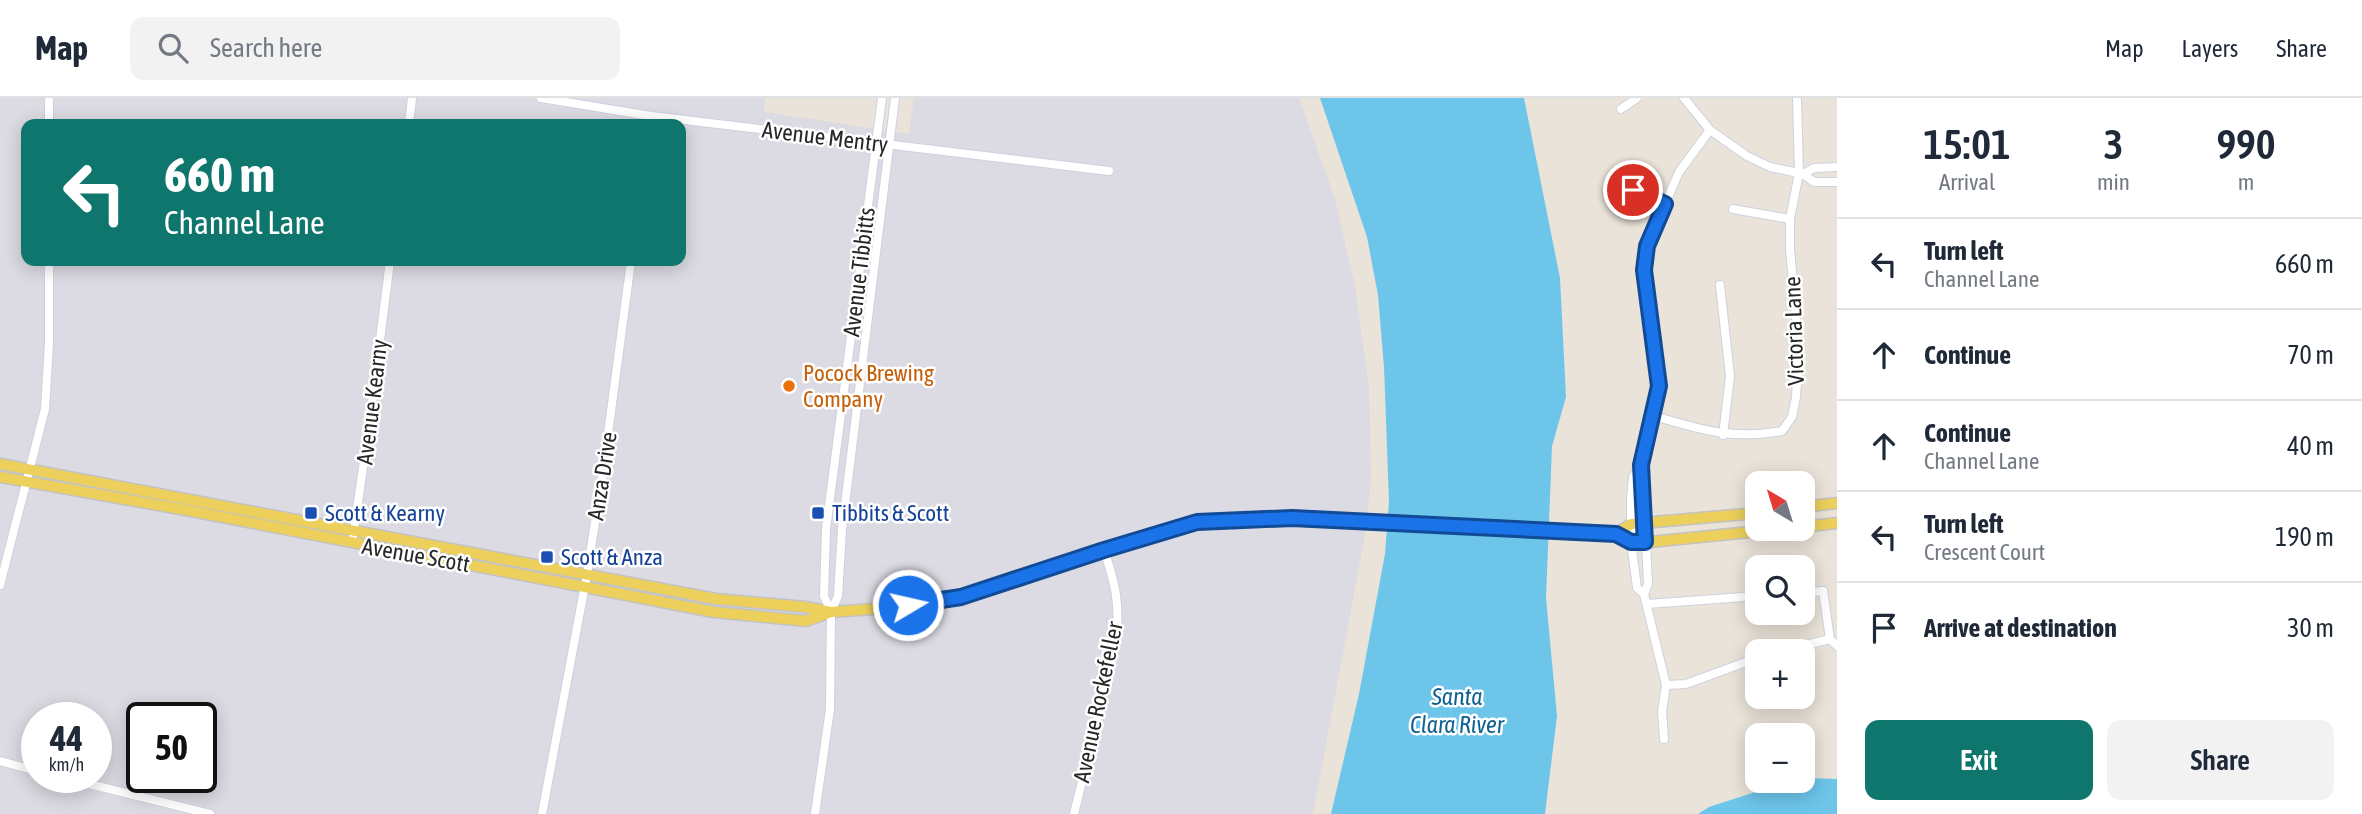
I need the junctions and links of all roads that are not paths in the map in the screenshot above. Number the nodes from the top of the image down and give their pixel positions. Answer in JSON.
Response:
{"nodes":[{"id":1,"x":49,"y":98,"type":"edge"},
{"id":2,"x":412,"y":98,"type":"edge"},
{"id":3,"x":541,"y":98,"type":"edge"},
{"id":4,"x":881,"y":98,"type":"edge"},
{"id":5,"x":895,"y":98,"type":"edge"},
{"id":6,"x":1637,"y":98,"type":"edge"},
{"id":7,"x":1684,"y":98,"type":"edge"},
{"id":8,"x":1797,"y":98,"type":"edge"},
{"id":9,"x":1621,"y":109,"type":"dead end"},
{"id":10,"x":49,"y":119,"type":"edge"},
{"id":11,"x":410,"y":119,"type":"edge"},
{"id":12,"x":645,"y":119,"type":"edge"},
{"id":13,"x":686,"y":124,"type":"edge"},
{"id":14,"x":1710,"y":130,"type":"junction"},
{"id":15,"x":876,"y":143,"type":"junction"},
{"id":16,"x":889,"y":144,"type":"junction"},
{"id":17,"x":1837,"y":167,"type":"edge"},
{"id":18,"x":1110,"y":171,"type":"dead end"},
{"id":19,"x":1801,"y":174,"type":"junction"},
{"id":20,"x":1837,"y":181,"type":"edge"},
{"id":21,"x":1633,"y":190,"type":"dead end"},
{"id":22,"x":1665,"y":204,"type":"junction"},
{"id":23,"x":1733,"y":208,"type":"dead end"},
{"id":24,"x":1790,"y":219,"type":"junction"},
{"id":25,"x":49,"y":266,"type":"edge"},
{"id":26,"x":389,"y":266,"type":"edge"},
{"id":27,"x":630,"y":266,"type":"edge"},
{"id":28,"x":1720,"y":285,"type":"dead end"},
{"id":29,"x":1654,"y":416,"type":"junction"},
{"id":30,"x":1723,"y":435,"type":"junction"},
{"id":31,"x":0,"y":464,"type":"edge"},
{"id":32,"x":1641,"y":465,"type":"junction"},
{"id":33,"x":30,"y":469,"type":"junction"},
{"id":34,"x":0,"y":477,"type":"edge"},
{"id":35,"x":26,"y":483,"type":"junction"},
{"id":36,"x":1837,"y":503,"type":"edge"},
{"id":37,"x":1815,"y":506,"type":"edge"},
{"id":38,"x":1745,"y":514,"type":"edge"},
{"id":39,"x":1644,"y":523,"type":"junction"},
{"id":40,"x":1837,"y":523,"type":"edge"},
{"id":41,"x":1631,"y":524,"type":"junction"},
{"id":42,"x":1815,"y":526,"type":"edge"},
{"id":43,"x":354,"y":531,"type":"junction"},
{"id":44,"x":1745,"y":532,"type":"edge"},
{"id":45,"x":1616,"y":534,"type":"junction"},
{"id":46,"x":1631,"y":542,"type":"junction"},
{"id":47,"x":1645,"y":542,"type":"junction"},
{"id":48,"x":352,"y":543,"type":"junction"},
{"id":49,"x":1104,"y":550,"type":"junction"},
{"id":50,"x":587,"y":574,"type":"junction"},
{"id":51,"x":0,"y":585,"type":"edge"},
{"id":52,"x":584,"y":587,"type":"junction"},
{"id":53,"x":1815,"y":592,"type":"edge"},
{"id":54,"x":1644,"y":594,"type":"junction"},
{"id":55,"x":1745,"y":597,"type":"edge"},
{"id":56,"x":1647,"y":604,"type":"junction"},
{"id":57,"x":831,"y":612,"type":"junction"},
{"id":58,"x":1830,"y":639,"type":"junction"},
{"id":59,"x":1815,"y":643,"type":"edge"},
{"id":60,"x":1837,"y":646,"type":"edge"},
{"id":61,"x":1745,"y":662,"type":"edge"},
{"id":62,"x":1667,"y":685,"type":"junction"},
{"id":63,"x":1664,"y":739,"type":"dead end"},
{"id":64,"x":0,"y":761,"type":"edge"},
{"id":65,"x":21,"y":767,"type":"edge"},
{"id":66,"x":112,"y":790,"type":"edge"},
{"id":67,"x":210,"y":814,"type":"edge"},
{"id":68,"x":542,"y":814,"type":"edge"},
{"id":69,"x":815,"y":814,"type":"edge"},
{"id":70,"x":1074,"y":814,"type":"edge"}],
"edges":[{"from":1,"to":10,"type":"street"},
{"from":2,"to":11,"type":"street"},
{"from":3,"to":12,"type":"street","name":"Avenue Mentry"},
{"from":4,"to":15,"type":"street","name":"Avenue Tibbitts"},
{"from":5,"to":16,"type":"street","name":"Avenue Tibbitts"},
{"from":6,"to":9,"type":"street"},
{"from":7,"to":14,"type":"street"},
{"from":8,"to":19,"type":"street","name":"Victoria Lane"},
{"from":13,"to":15,"type":"street","name":"Avenue Mentry"},
{"from":14,"to":19,"type":"street"},
{"from":14,"to":22,"type":"street"},
{"from":15,"to":16,"type":"street","name":"Avenue Mentry"},
{"from":15,"to":57,"type":"street","name":"Avenue Tibbitts"},
{"from":16,"to":18,"type":"street","name":"Avenue Mentry"},
{"from":16,"to":57,"type":"street","name":"Avenue Tibbitts"},
{"from":17,"to":19,"type":"street"},
{"from":19,"to":20,"type":"street"},
{"from":19,"to":24,"type":"street","name":"Victoria Lane"},
{"from":21,"to":22,"type":"street"},
{"from":22,"to":29,"type":"street"},
{"from":23,"to":24,"type":"street"},
{"from":24,"to":30,"type":"street","name":"Victoria Lane"},
{"from":25,"to":33,"type":"street"},
{"from":26,"to":43,"type":"street","name":"Avenue Kearny"},
{"from":27,"to":50,"type":"street","name":"Anza Drive"},
{"from":28,"to":30,"type":"street"},
{"from":29,"to":30,"type":"street","name":"Victoria Lane"},
{"from":29,"to":32,"type":"street"},
{"from":31,"to":33,"type":"main road","name":"Avenue Scott"},
{"from":32,"to":39,"type":"street"},
{"from":32,"to":41,"type":"street"},
{"from":33,"to":35,"type":"street"},
{"from":33,"to":43,"type":"main road","name":"Avenue Scott"},
{"from":34,"to":35,"type":"main road","name":"Avenue Scott"},
{"from":35,"to":48,"type":"main road","name":"Avenue Scott"},
{"from":35,"to":51,"type":"street"},
{"from":36,"to":37,"type":"main road"},
{"from":38,"to":39,"type":"main road"},
{"from":39,"to":41,"type":"main road"},
{"from":39,"to":47,"type":"street"},
{"from":40,"to":42,"type":"main road"},
{"from":41,"to":45,"type":"main road"},
{"from":41,"to":46,"type":"street"},
{"from":43,"to":48,"type":"street","name":"Avenue Kearny"},
{"from":43,"to":50,"type":"main road","name":"Avenue Scott"},
{"from":44,"to":47,"type":"main road","name":"Avenue Scott"},
{"from":45,"to":46,"type":"main road","name":"Avenue Scott"},
{"from":45,"to":49,"type":"main road","name":"Avenue Scott"},
{"from":46,"to":47,"type":"main road","name":"Avenue Scott"},
{"from":46,"to":54,"type":"street"},
{"from":47,"to":54,"type":"street"},
{"from":48,"to":52,"type":"main road","name":"Avenue Scott"},
{"from":49,"to":57,"type":"main road","name":"Avenue Scott"},
{"from":49,"to":70,"type":"street","name":"Avenue Rockefeller"},
{"from":50,"to":52,"type":"street","name":"Anza Drive"},
{"from":50,"to":57,"type":"main road","name":"Avenue Scott"},
{"from":52,"to":57,"type":"main road","name":"Avenue Scott"},
{"from":52,"to":68,"type":"street","name":"Anza Drive"},
{"from":53,"to":58,"type":"street"},
{"from":54,"to":56,"type":"street"},
{"from":55,"to":56,"type":"street"},
{"from":56,"to":62,"type":"street"},
{"from":57,"to":69,"type":"street","name":"Avenue Tibbitts"},
{"from":58,"to":59,"type":"street"},
{"from":58,"to":60,"type":"street"},
{"from":61,"to":62,"type":"street"},
{"from":62,"to":63,"type":"street"},
{"from":64,"to":65,"type":"street"},
{"from":66,"to":67,"type":"street"}]}
